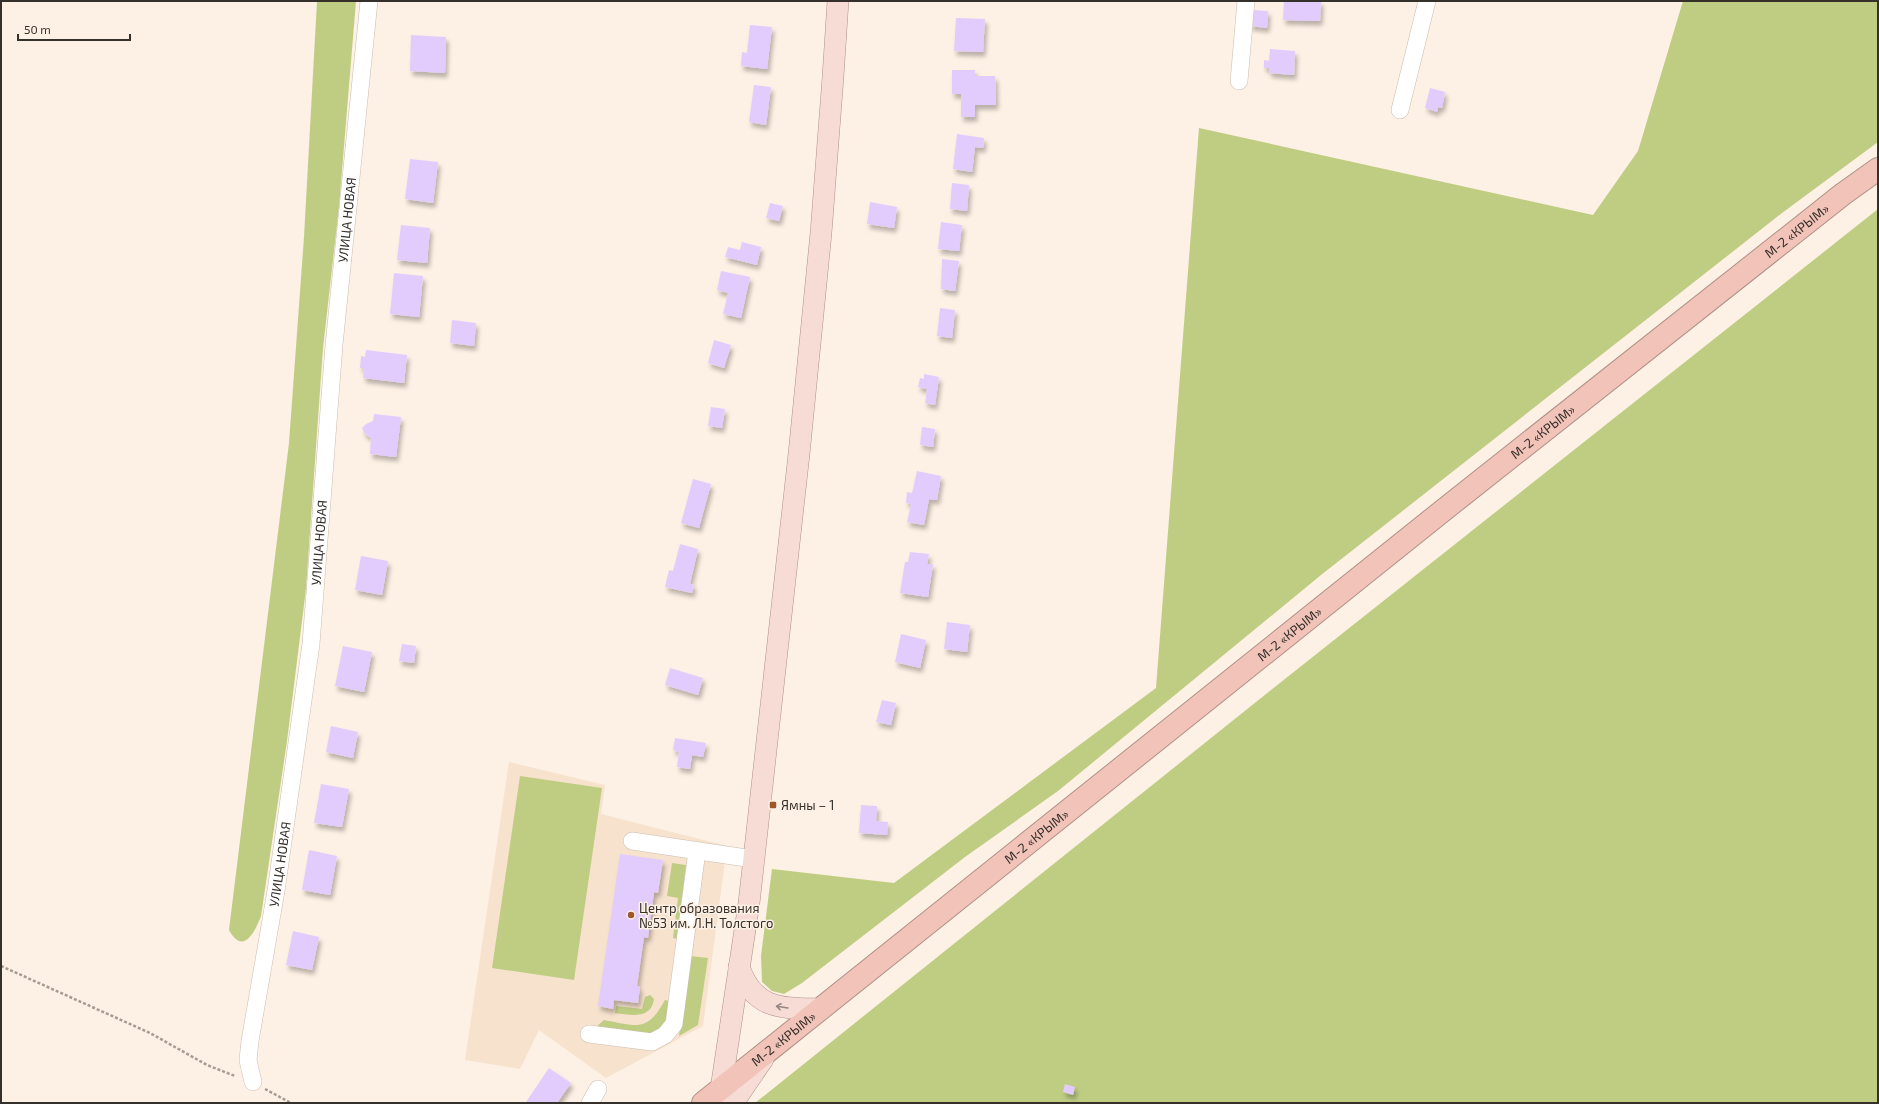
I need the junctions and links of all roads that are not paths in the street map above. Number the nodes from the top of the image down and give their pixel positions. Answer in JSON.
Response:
{"nodes":[{"id":1,"x":369,"y":1,"type":"edge"},
{"id":2,"x":838,"y":1,"type":"edge"},
{"id":3,"x":1246,"y":1,"type":"edge"},
{"id":4,"x":1427,"y":1,"type":"edge"},
{"id":5,"x":1239,"y":81,"type":"dead end"},
{"id":6,"x":1400,"y":110,"type":"dead end"},
{"id":7,"x":1878,"y":169,"type":"edge"},
{"id":8,"x":632,"y":841,"type":"dead end"},
{"id":9,"x":697,"y":851,"type":"junction"},
{"id":10,"x":753,"y":859,"type":"junction"},
{"id":11,"x":739,"y":967,"type":"junction"},
{"id":12,"x":821,"y":1009,"type":"junction"},
{"id":13,"x":589,"y":1034,"type":"dead end"},
{"id":14,"x":253,"y":1082,"type":"road end"},
{"id":15,"x":724,"y":1099,"type":"edge"},
{"id":16,"x":703,"y":1103,"type":"edge"}],
"edges":[{"from":1,"to":14,"type":"street","name":"УЛИЦА НОВАЯ"},
{"from":2,"to":10,"type":"main road"},
{"from":3,"to":5,"type":"street"},
{"from":4,"to":6,"type":"street"},
{"from":7,"to":12,"type":"highway","name":"М-2 «КРЫМ»"},
{"from":8,"to":9,"type":"street"},
{"from":9,"to":10,"type":"street"},
{"from":9,"to":13,"type":"street"},
{"from":10,"to":11,"type":"main road"},
{"from":12,"to":11,"type":"main road","one_way":true},
{"from":11,"to":15,"type":"main road"},
{"from":12,"to":15,"type":"highway","name":"М-2 «КРЫМ»"},
{"from":15,"to":16,"type":"highway","name":"М-2 «КРЫМ»"}]}
